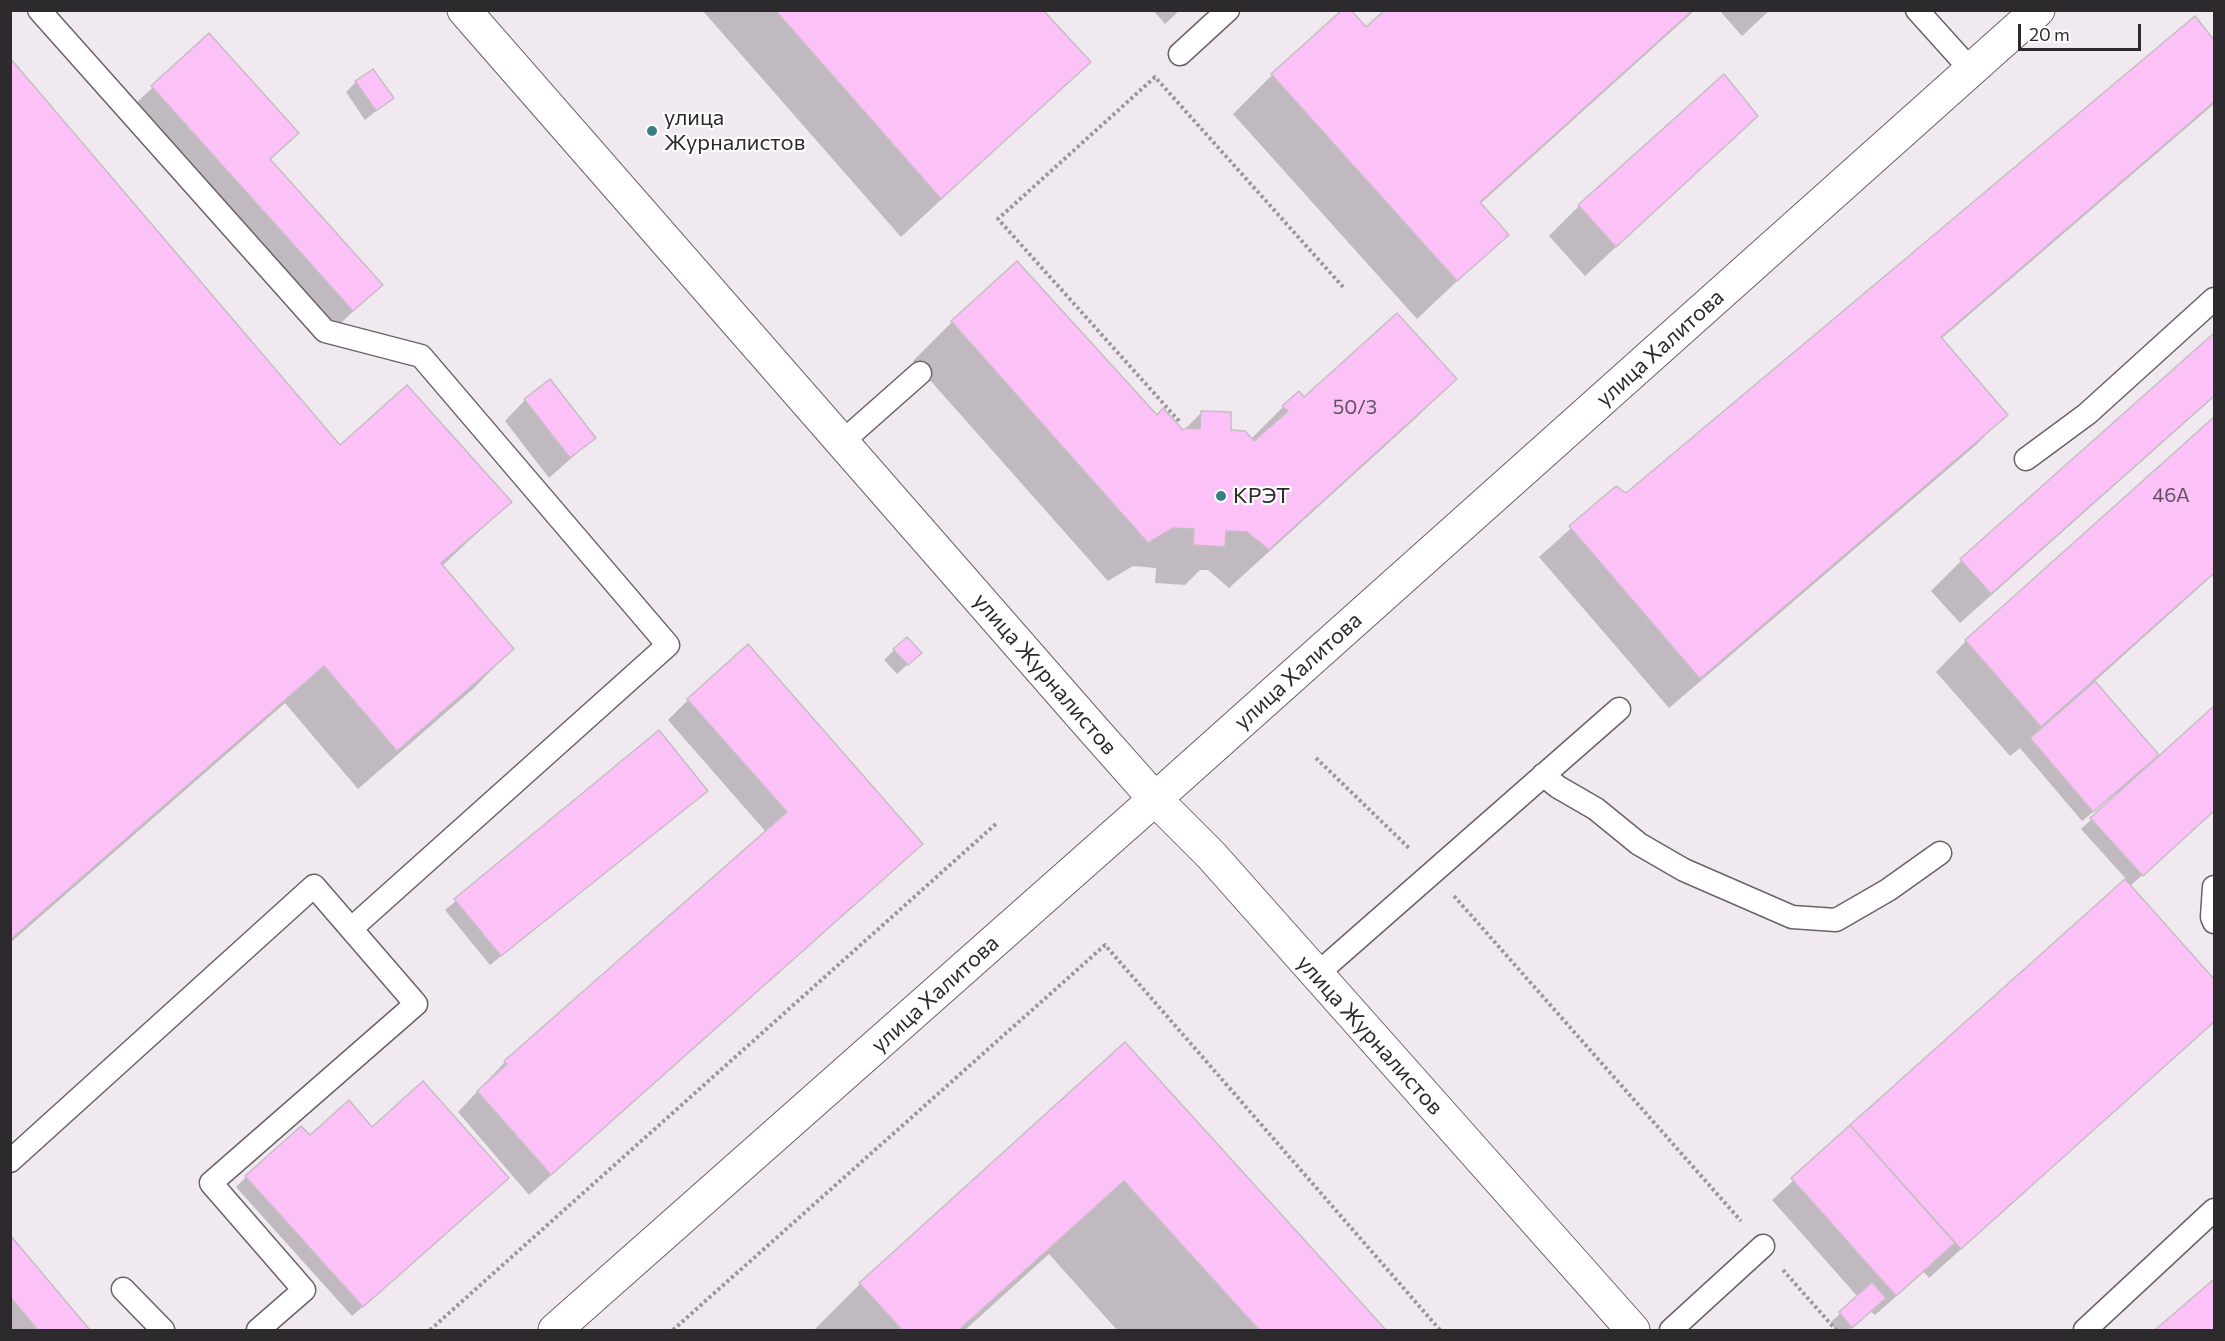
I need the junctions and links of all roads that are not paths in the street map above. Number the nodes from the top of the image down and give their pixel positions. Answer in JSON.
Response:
{"nodes":[{"id":1,"x":39,"y":10,"type":"edge"},
{"id":2,"x":464,"y":10,"type":"edge"},
{"id":3,"x":1228,"y":10,"type":"edge"},
{"id":4,"x":1917,"y":10,"type":"edge"},
{"id":5,"x":2038,"y":10,"type":"edge"},
{"id":6,"x":1180,"y":54,"type":"dead end"},
{"id":7,"x":1971,"y":70,"type":"junction"},
{"id":8,"x":2214,"y":299,"type":"edge"},
{"id":9,"x":920,"y":373,"type":"dead end"},
{"id":10,"x":842,"y":442,"type":"junction"},
{"id":11,"x":2026,"y":459,"type":"dead end"},
{"id":12,"x":1620,"y":709,"type":"dead end"},
{"id":13,"x":1543,"y":775,"type":"junction"},
{"id":14,"x":1155,"y":799,"type":"junction"},
{"id":15,"x":1940,"y":853,"type":"dead end"},
{"id":16,"x":2214,"y":887,"type":"edge"},
{"id":17,"x":2214,"y":922,"type":"edge"},
{"id":18,"x":352,"y":928,"type":"junction"},
{"id":19,"x":1317,"y":974,"type":"junction"},
{"id":20,"x":10,"y":1161,"type":"edge"},
{"id":21,"x":2214,"y":1210,"type":"edge"},
{"id":22,"x":1763,"y":1246,"type":"road end"},
{"id":23,"x":123,"y":1289,"type":"dead end"},
{"id":24,"x":163,"y":1330,"type":"edge"},
{"id":25,"x":258,"y":1330,"type":"edge"},
{"id":26,"x":555,"y":1330,"type":"edge"},
{"id":27,"x":1634,"y":1330,"type":"edge"},
{"id":28,"x":1671,"y":1330,"type":"edge"},
{"id":29,"x":2085,"y":1330,"type":"edge"}],
"edges":[{"from":1,"to":18,"type":"lane"},
{"from":2,"to":10,"type":"street","name":"улица Журналистов"},
{"from":3,"to":6,"type":"lane"},
{"from":4,"to":7,"type":"lane"},
{"from":5,"to":7,"type":"street","name":"улица Халитова"},
{"from":7,"to":14,"type":"street","name":"улица Халитова"},
{"from":8,"to":11,"type":"lane"},
{"from":9,"to":10,"type":"lane"},
{"from":10,"to":14,"type":"street","name":"улица Журналистов"},
{"from":12,"to":13,"type":"lane"},
{"from":13,"to":15,"type":"lane"},
{"from":13,"to":19,"type":"lane"},
{"from":14,"to":19,"type":"street","name":"улица Журналистов"},
{"from":14,"to":26,"type":"street","name":"улица Халитова"},
{"from":16,"to":17,"type":"lane"},
{"from":18,"to":20,"type":"lane"},
{"from":18,"to":25,"type":"lane"},
{"from":19,"to":27,"type":"street","name":"улица Журналистов"},
{"from":21,"to":29,"type":"lane"},
{"from":22,"to":28,"type":"lane"},
{"from":23,"to":24,"type":"lane"}]}
